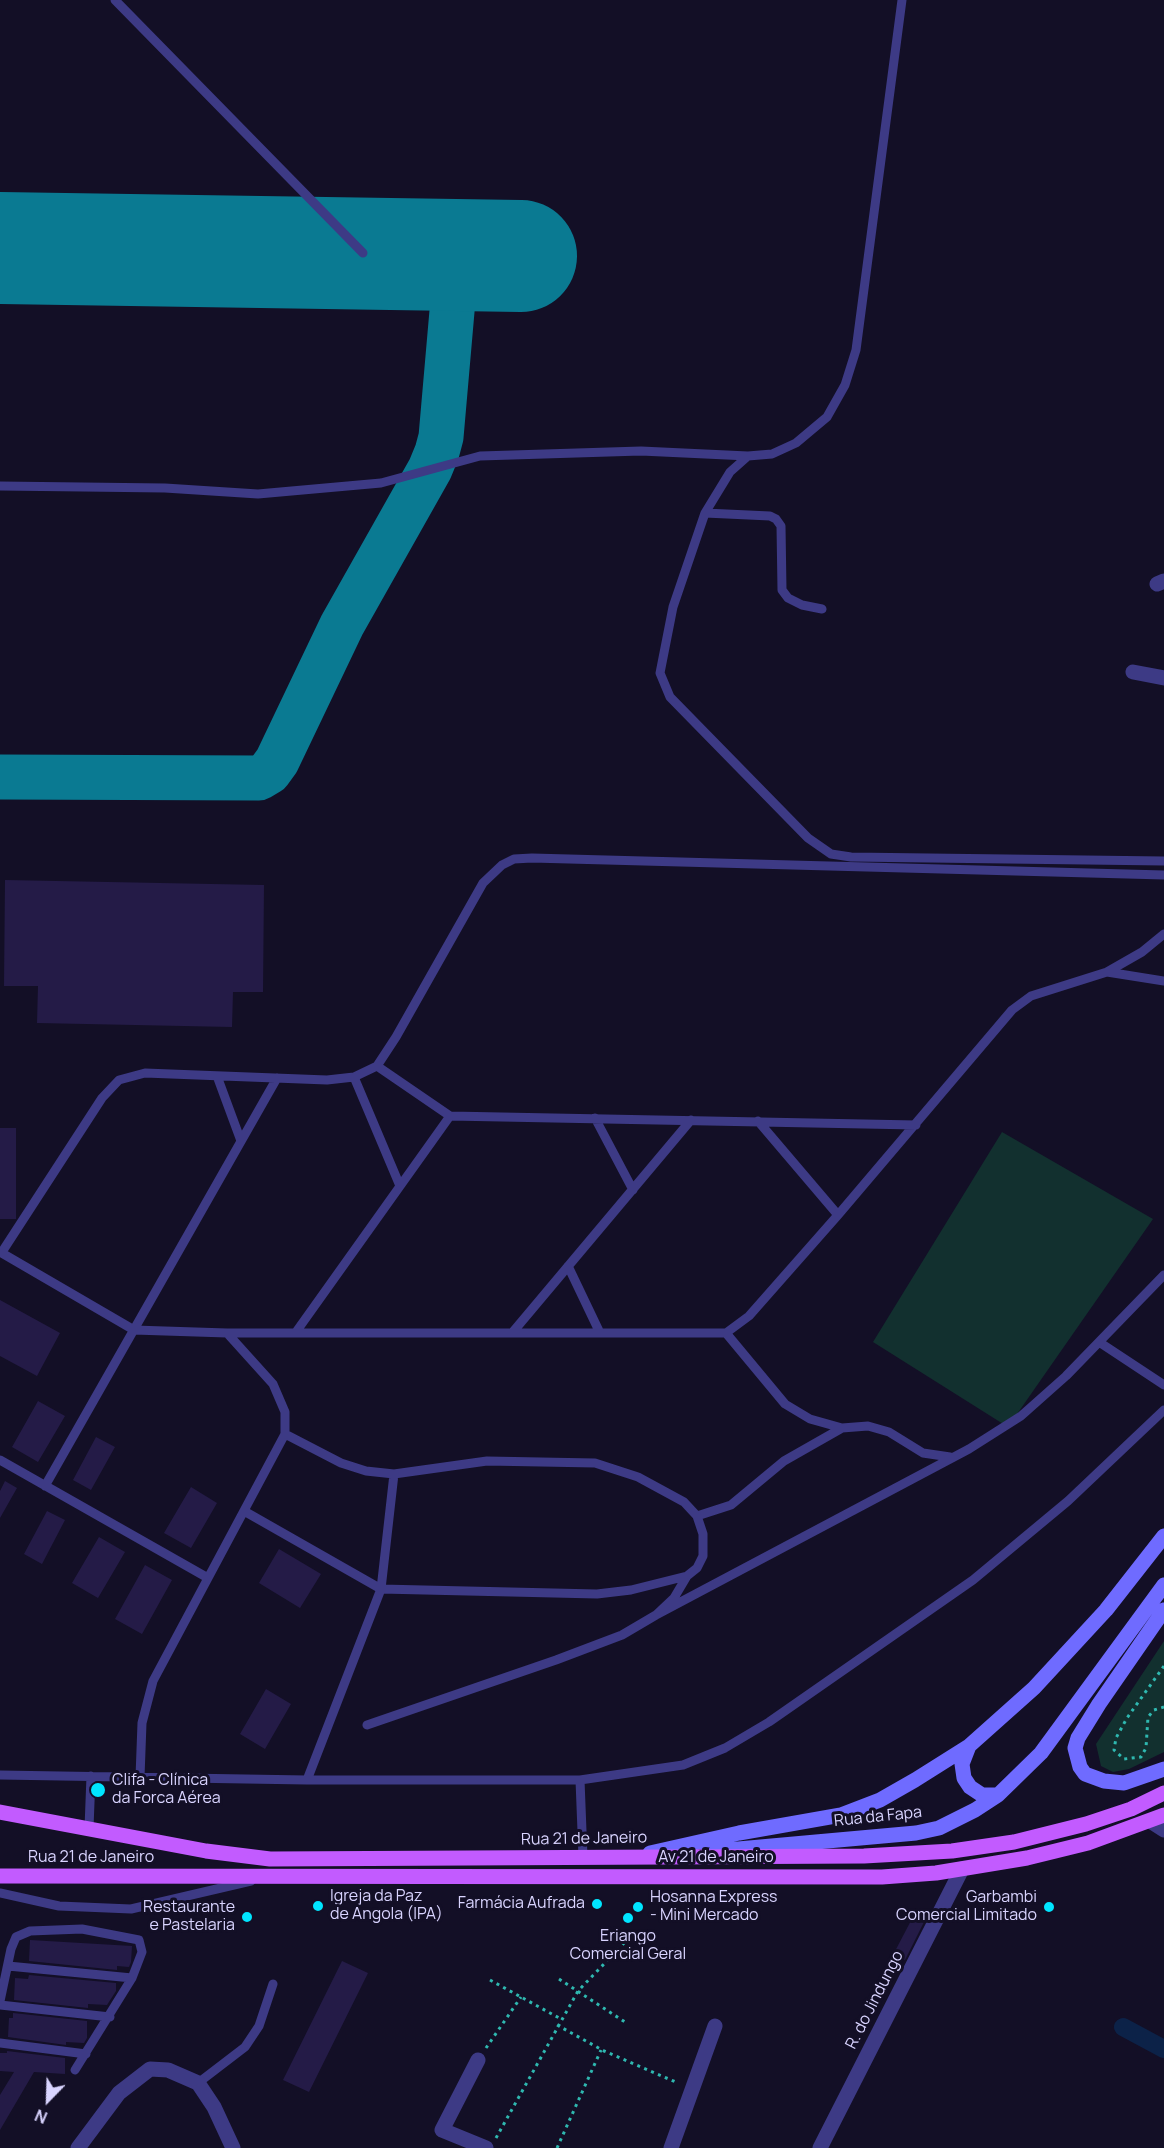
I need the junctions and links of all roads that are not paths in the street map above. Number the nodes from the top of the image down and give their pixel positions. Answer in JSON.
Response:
{"nodes":[{"id":1,"x":115,"y":0,"type":"edge"},
{"id":2,"x":902,"y":0,"type":"edge"},
{"id":3,"x":363,"y":253,"type":"dead end"},
{"id":4,"x":748,"y":456,"type":"junction"},
{"id":5,"x":0,"y":486,"type":"edge"},
{"id":6,"x":705,"y":513,"type":"junction"},
{"id":7,"x":822,"y":609,"type":"dead end"},
{"id":8,"x":1133,"y":672,"type":"dead end"},
{"id":9,"x":1164,"y":678,"type":"edge"},
{"id":10,"x":1164,"y":861,"type":"edge"},
{"id":11,"x":1164,"y":875,"type":"edge"},
{"id":12,"x":1164,"y":934,"type":"edge"},
{"id":13,"x":1107,"y":972,"type":"junction"},
{"id":14,"x":1164,"y":981,"type":"edge"},
{"id":15,"x":377,"y":1066,"type":"junction"},
{"id":16,"x":217,"y":1076,"type":"junction"},
{"id":17,"x":354,"y":1077,"type":"junction"},
{"id":18,"x":278,"y":1078,"type":"junction"},
{"id":19,"x":450,"y":1116,"type":"junction"},
{"id":20,"x":595,"y":1119,"type":"junction"},
{"id":21,"x":691,"y":1120,"type":"junction"},
{"id":22,"x":758,"y":1121,"type":"junction"},
{"id":23,"x":916,"y":1125,"type":"junction"},
{"id":24,"x":242,"y":1141,"type":"junction"},
{"id":25,"x":400,"y":1186,"type":"junction"},
{"id":26,"x":633,"y":1190,"type":"junction"},
{"id":27,"x":838,"y":1215,"type":"junction"},
{"id":28,"x":1,"y":1252,"type":"edge"},
{"id":29,"x":568,"y":1266,"type":"junction"},
{"id":30,"x":1164,"y":1275,"type":"edge"},
{"id":31,"x":134,"y":1330,"type":"junction"},
{"id":32,"x":296,"y":1332,"type":"junction"},
{"id":33,"x":512,"y":1332,"type":"junction"},
{"id":34,"x":228,"y":1333,"type":"junction"},
{"id":35,"x":600,"y":1333,"type":"junction"},
{"id":36,"x":726,"y":1334,"type":"junction"},
{"id":37,"x":1099,"y":1342,"type":"junction"},
{"id":38,"x":1164,"y":1385,"type":"edge"},
{"id":39,"x":1164,"y":1410,"type":"edge"},
{"id":40,"x":842,"y":1428,"type":"junction"},
{"id":41,"x":285,"y":1434,"type":"junction"},
{"id":42,"x":950,"y":1457,"type":"junction"},
{"id":43,"x":0,"y":1460,"type":"edge"},
{"id":44,"x":394,"y":1474,"type":"junction"},
{"id":45,"x":45,"y":1486,"type":"junction"},
{"id":46,"x":244,"y":1511,"type":"junction"},
{"id":47,"x":697,"y":1516,"type":"junction"},
{"id":48,"x":1164,"y":1536,"type":"edge"},
{"id":49,"x":687,"y":1576,"type":"junction"},
{"id":50,"x":208,"y":1578,"type":"junction"},
{"id":51,"x":1164,"y":1585,"type":"edge"},
{"id":52,"x":381,"y":1589,"type":"junction"},
{"id":53,"x":1164,"y":1610,"type":"edge"},
{"id":54,"x":656,"y":1615,"type":"junction"},
{"id":55,"x":367,"y":1725,"type":"dead end"},
{"id":56,"x":969,"y":1746,"type":"junction"},
{"id":57,"x":1164,"y":1769,"type":"edge"},
{"id":58,"x":0,"y":1775,"type":"edge"},
{"id":59,"x":91,"y":1776,"type":"junction"},
{"id":60,"x":140,"y":1777,"type":"junction"},
{"id":61,"x":307,"y":1780,"type":"junction"},
{"id":62,"x":580,"y":1780,"type":"junction"},
{"id":63,"x":1164,"y":1793,"type":"edge"},
{"id":64,"x":998,"y":1795,"type":"junction"},
{"id":65,"x":0,"y":1812,"type":"edge"},
{"id":66,"x":0,"y":1818,"type":"edge"},
{"id":67,"x":1157,"y":1818,"type":"edge"},
{"id":68,"x":57,"y":1821,"type":"junction"},
{"id":69,"x":89,"y":1828,"type":"junction"},
{"id":70,"x":1164,"y":1830,"type":"edge"},
{"id":71,"x":639,"y":1856,"type":"junction"},
{"id":72,"x":665,"y":1856,"type":"junction"},
{"id":73,"x":583,"y":1857,"type":"junction"},
{"id":74,"x":962,"y":1869,"type":"junction"},
{"id":75,"x":0,"y":1871,"type":"edge"},
{"id":76,"x":62,"y":1875,"type":"junction"},
{"id":77,"x":0,"y":1876,"type":"edge"},
{"id":78,"x":398,"y":1876,"type":"joint"},
{"id":79,"x":273,"y":1877,"type":"junction"},
{"id":80,"x":0,"y":1893,"type":"edge"},
{"id":81,"x":8,"y":1966,"type":"junction"},
{"id":82,"x":132,"y":1978,"type":"junction"},
{"id":83,"x":273,"y":1983,"type":"dead end"},
{"id":84,"x":0,"y":2001,"type":"edge"},
{"id":85,"x":0,"y":2005,"type":"edge"},
{"id":86,"x":110,"y":2017,"type":"junction"},
{"id":87,"x":715,"y":2026,"type":"dead end"},
{"id":88,"x":0,"y":2043,"type":"edge"},
{"id":89,"x":86,"y":2054,"type":"junction"},
{"id":90,"x":478,"y":2060,"type":"road end"},
{"id":91,"x":75,"y":2070,"type":"dead end"},
{"id":92,"x":198,"y":2083,"type":"junction"},
{"id":93,"x":78,"y":2148,"type":"edge"},
{"id":94,"x":234,"y":2148,"type":"edge"},
{"id":95,"x":486,"y":2148,"type":"edge"},
{"id":96,"x":671,"y":2148,"type":"edge"},
{"id":97,"x":820,"y":2148,"type":"edge"}],
"edges":[{"from":1,"to":3,"type":"lane"},
{"from":2,"to":4,"type":"lane"},
{"from":4,"to":5,"type":"lane"},
{"from":4,"to":6,"type":"lane"},
{"from":6,"to":7,"type":"lane"},
{"from":6,"to":10,"type":"lane"},
{"from":8,"to":9,"type":"street"},
{"from":11,"to":15,"type":"lane"},
{"from":12,"to":13,"type":"lane"},
{"from":13,"to":14,"type":"lane"},
{"from":13,"to":23,"type":"lane"},
{"from":15,"to":17,"type":"lane"},
{"from":15,"to":19,"type":"lane"},
{"from":16,"to":18,"type":"lane"},
{"from":16,"to":24,"type":"lane"},
{"from":16,"to":28,"type":"lane"},
{"from":17,"to":18,"type":"lane"},
{"from":17,"to":25,"type":"lane"},
{"from":18,"to":24,"type":"lane"},
{"from":19,"to":20,"type":"lane"},
{"from":19,"to":25,"type":"lane"},
{"from":20,"to":21,"type":"lane"},
{"from":20,"to":26,"type":"lane"},
{"from":21,"to":22,"type":"lane"},
{"from":21,"to":26,"type":"lane"},
{"from":22,"to":23,"type":"lane"},
{"from":22,"to":27,"type":"lane"},
{"from":23,"to":27,"type":"lane"},
{"from":24,"to":31,"type":"lane"},
{"from":25,"to":32,"type":"lane"},
{"from":26,"to":29,"type":"lane"},
{"from":27,"to":36,"type":"lane"},
{"from":28,"to":31,"type":"lane"},
{"from":29,"to":33,"type":"lane"},
{"from":29,"to":35,"type":"lane"},
{"from":30,"to":37,"type":"lane"},
{"from":31,"to":34,"type":"lane"},
{"from":31,"to":45,"type":"lane"},
{"from":32,"to":33,"type":"lane"},
{"from":32,"to":34,"type":"lane"},
{"from":33,"to":35,"type":"lane"},
{"from":34,"to":41,"type":"lane"},
{"from":35,"to":36,"type":"lane"},
{"from":36,"to":40,"type":"lane"},
{"from":37,"to":38,"type":"lane"},
{"from":37,"to":42,"type":"lane"},
{"from":39,"to":62,"type":"lane"},
{"from":40,"to":42,"type":"lane"},
{"from":40,"to":47,"type":"lane"},
{"from":41,"to":44,"type":"lane"},
{"from":41,"to":46,"type":"lane"},
{"from":42,"to":54,"type":"lane"},
{"from":43,"to":45,"type":"lane"},
{"from":44,"to":47,"type":"lane"},
{"from":44,"to":52,"type":"lane"},
{"from":45,"to":50,"type":"lane"},
{"from":46,"to":50,"type":"lane"},
{"from":46,"to":52,"type":"lane"},
{"from":47,"to":49,"type":"lane"},
{"from":48,"to":56,"type":"main road"},
{"from":49,"to":52,"type":"lane"},
{"from":49,"to":54,"type":"lane"},
{"from":50,"to":60,"type":"lane"},
{"from":51,"to":64,"type":"main road","name":"Rua da Fapa"},
{"from":52,"to":61,"type":"lane"},
{"from":53,"to":57,"type":"main road"},
{"from":54,"to":55,"type":"lane"},
{"from":56,"to":64,"type":"main road"},
{"from":56,"to":71,"type":"main road"},
{"from":58,"to":59,"type":"lane"},
{"from":59,"to":60,"type":"lane"},
{"from":59,"to":69,"type":"lane"},
{"from":60,"to":61,"type":"lane"},
{"from":61,"to":62,"type":"lane"},
{"from":62,"to":73,"type":"lane"},
{"from":63,"to":72,"type":"main road","name":"Rua 21 de Janeiro"},
{"from":64,"to":72,"type":"main road","name":"Rua da Fapa"},
{"from":65,"to":68,"type":"main road","name":"Rua 21 de Janeiro"},
{"from":66,"to":68,"type":"main road"},
{"from":67,"to":70,"type":"street"},
{"from":67,"to":74,"type":"main road","name":"Av 21 de Janeiro"},
{"from":68,"to":69,"type":"main road","name":"Rua 21 de Janeiro"},
{"from":69,"to":73,"type":"main road","name":"Rua 21 de Janeiro"},
{"from":71,"to":72,"type":"main road","name":"Rua 21 de Janeiro"},
{"from":71,"to":73,"type":"main road","name":"Rua 21 de Janeiro"},
{"from":74,"to":78,"type":"main road","name":"Av 21 de Janeiro"},
{"from":74,"to":97,"type":"street","name":"R. do Jindungo"},
{"from":75,"to":76,"type":"main road"},
{"from":76,"to":77,"type":"main road","name":"Rua 21 de Janeiro"},
{"from":76,"to":79,"type":"main road","name":"Rua 21 de Janeiro"},
{"from":78,"to":79,"type":"main road","name":"Rua 21 de Janeiro"},
{"from":79,"to":80,"type":"lane"},
{"from":81,"to":82,"type":"lane"},
{"from":81,"to":82,"type":"lane"},
{"from":81,"to":84,"type":"lane"},
{"from":82,"to":86,"type":"lane"},
{"from":83,"to":92,"type":"lane"},
{"from":85,"to":86,"type":"lane"},
{"from":86,"to":89,"type":"lane"},
{"from":87,"to":96,"type":"street"},
{"from":88,"to":89,"type":"lane"},
{"from":89,"to":91,"type":"lane"},
{"from":90,"to":95,"type":"street"},
{"from":92,"to":93,"type":"street"},
{"from":92,"to":94,"type":"street"}]}
